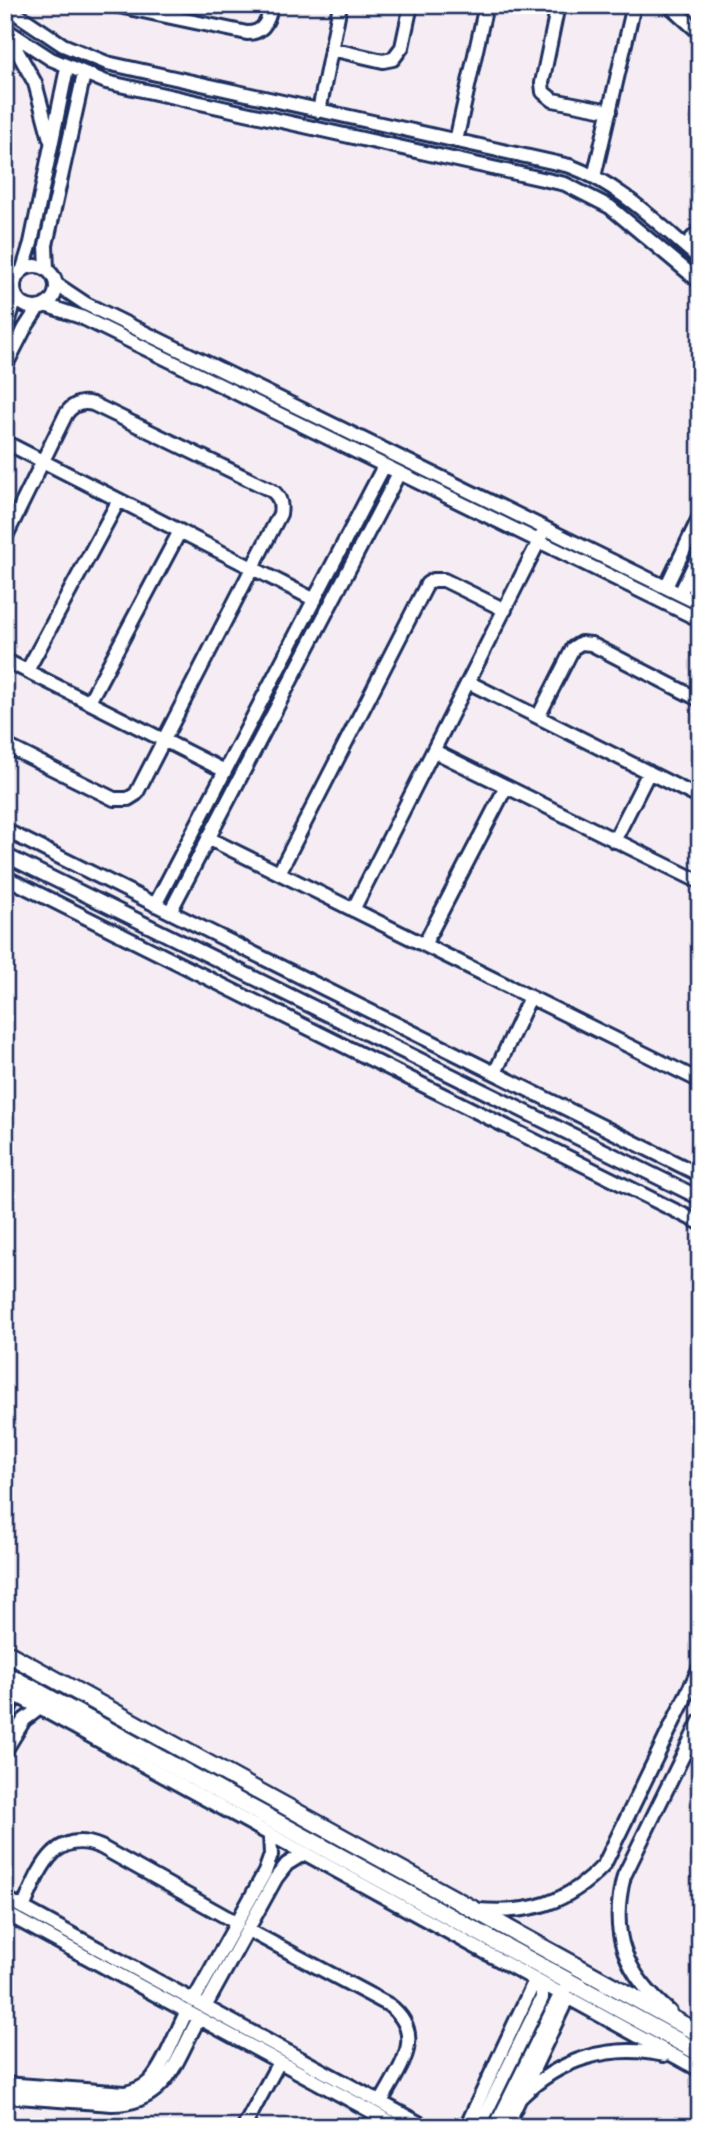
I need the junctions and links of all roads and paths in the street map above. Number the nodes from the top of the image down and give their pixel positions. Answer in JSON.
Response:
{"nodes":[{"id":1,"x":114,"y":5,"type":"edge"},
{"id":2,"x":271,"y":5,"type":"edge"},
{"id":3,"x":340,"y":5,"type":"edge"},
{"id":4,"x":411,"y":5,"type":"edge"},
{"id":5,"x":486,"y":5,"type":"edge"},
{"id":6,"x":558,"y":5,"type":"edge"},
{"id":7,"x":634,"y":5,"type":"edge"},
{"id":8,"x":668,"y":5,"type":"edge"},
{"id":9,"x":5,"y":6,"type":"edge"},
{"id":10,"x":5,"y":29,"type":"edge"},
{"id":11,"x":700,"y":33,"type":"edge"},
{"id":12,"x":331,"y":49,"type":"junction"},
{"id":13,"x":67,"y":68,"type":"junction"},
{"id":14,"x":83,"y":74,"type":"junction"},
{"id":15,"x":319,"y":111,"type":"junction"},
{"id":16,"x":610,"y":111,"type":"junction"},
{"id":17,"x":456,"y":141,"type":"junction"},
{"id":18,"x":51,"y":146,"type":"junction"},
{"id":19,"x":594,"y":177,"type":"junction"},
{"id":20,"x":700,"y":230,"type":"edge"},
{"id":21,"x":685,"y":246,"type":"junction"},
{"id":22,"x":700,"y":259,"type":"edge"},
{"id":23,"x":23,"y":269,"type":"junction"},
{"id":24,"x":47,"y":269,"type":"junction"},
{"id":25,"x":700,"y":282,"type":"edge"},
{"id":26,"x":56,"y":284,"type":"junction"},
{"id":27,"x":16,"y":298,"type":"junction"},
{"id":28,"x":41,"y":307,"type":"junction"},
{"id":29,"x":5,"y":332,"type":"edge"},
{"id":30,"x":5,"y":368,"type":"edge"},
{"id":31,"x":5,"y":442,"type":"edge"},
{"id":32,"x":43,"y":461,"type":"junction"},
{"id":33,"x":384,"y":466,"type":"junction"},
{"id":34,"x":399,"y":473,"type":"junction"},
{"id":35,"x":119,"y":500,"type":"junction"},
{"id":36,"x":700,"y":516,"type":"edge"},
{"id":37,"x":546,"y":528,"type":"junction"},
{"id":38,"x":180,"y":531,"type":"junction"},
{"id":39,"x":5,"y":538,"type":"edge"},
{"id":40,"x":539,"y":542,"type":"junction"},
{"id":41,"x":700,"y":553,"type":"edge"},
{"id":42,"x":253,"y":568,"type":"junction"},
{"id":43,"x":666,"y":587,"type":"junction"},
{"id":44,"x":680,"y":594,"type":"junction"},
{"id":45,"x":315,"y":600,"type":"junction"},
{"id":46,"x":700,"y":604,"type":"edge"},
{"id":47,"x":505,"y":610,"type":"junction"},
{"id":48,"x":700,"y":620,"type":"edge"},
{"id":49,"x":5,"y":660,"type":"edge"},
{"id":50,"x":27,"y":671,"type":"junction"},
{"id":51,"x":468,"y":682,"type":"junction"},
{"id":52,"x":700,"y":700,"type":"edge"},
{"id":53,"x":89,"y":702,"type":"junction"},
{"id":54,"x":538,"y":717,"type":"junction"},
{"id":55,"x":164,"y":740,"type":"junction"},
{"id":56,"x":5,"y":745,"type":"edge"},
{"id":57,"x":434,"y":751,"type":"junction"},
{"id":58,"x":225,"y":771,"type":"junction"},
{"id":59,"x":649,"y":772,"type":"junction"},
{"id":60,"x":506,"y":787,"type":"junction"},
{"id":61,"x":700,"y":798,"type":"edge"},
{"id":62,"x":5,"y":830,"type":"edge"},
{"id":63,"x":208,"y":838,"type":"junction"},
{"id":64,"x":614,"y":841,"type":"junction"},
{"id":65,"x":5,"y":855,"type":"edge"},
{"id":66,"x":279,"y":873,"type":"junction"},
{"id":67,"x":5,"y":877,"type":"edge"},
{"id":68,"x":700,"y":882,"type":"edge"},
{"id":69,"x":155,"y":905,"type":"junction"},
{"id":70,"x":353,"y":910,"type":"junction"},
{"id":71,"x":170,"y":912,"type":"junction"},
{"id":72,"x":424,"y":945,"type":"junction"},
{"id":73,"x":530,"y":997,"type":"junction"},
{"id":74,"x":495,"y":1073,"type":"junction"},
{"id":75,"x":700,"y":1081,"type":"edge"},
{"id":76,"x":700,"y":1175,"type":"edge"},
{"id":77,"x":700,"y":1198,"type":"edge"},
{"id":78,"x":700,"y":1223,"type":"edge"},
{"id":79,"x":5,"y":1652,"type":"edge"},
{"id":80,"x":700,"y":1667,"type":"edge"},
{"id":81,"x":5,"y":1674,"type":"edge"},
{"id":82,"x":10,"y":1691,"type":"edge"},
{"id":83,"x":40,"y":1708,"type":"junction"},
{"id":84,"x":700,"y":1721,"type":"edge"},
{"id":85,"x":5,"y":1724,"type":"edge"},
{"id":86,"x":5,"y":1751,"type":"edge"},
{"id":87,"x":270,"y":1834,"type":"junction"},
{"id":88,"x":304,"y":1853,"type":"junction"},
{"id":89,"x":609,"y":1854,"type":"junction"},
{"id":90,"x":629,"y":1867,"type":"junction"},
{"id":91,"x":270,"y":1875,"type":"junction"},
{"id":92,"x":5,"y":1898,"type":"edge"},
{"id":93,"x":23,"y":1908,"type":"junction"},
{"id":94,"x":472,"y":1909,"type":"junction"},
{"id":95,"x":5,"y":1913,"type":"edge"},
{"id":96,"x":242,"y":1926,"type":"junction"},
{"id":97,"x":539,"y":1973,"type":"junction"},
{"id":98,"x":581,"y":1988,"type":"junction"},
{"id":99,"x":564,"y":1996,"type":"junction"},
{"id":100,"x":196,"y":2009,"type":"junction"},
{"id":101,"x":529,"y":2024,"type":"junction"},
{"id":102,"x":542,"y":2031,"type":"junction"},
{"id":103,"x":694,"y":2031,"type":"edge"},
{"id":104,"x":700,"y":2053,"type":"edge"},
{"id":105,"x":681,"y":2060,"type":"junction"},
{"id":106,"x":279,"y":2062,"type":"junction"},
{"id":107,"x":700,"y":2070,"type":"edge"},
{"id":108,"x":5,"y":2084,"type":"edge"},
{"id":109,"x":5,"y":2096,"type":"edge"},
{"id":110,"x":520,"y":2098,"type":"junction"},
{"id":111,"x":376,"y":2115,"type":"edge"},
{"id":112,"x":502,"y":2123,"type":"edge"},
{"id":113,"x":244,"y":2127,"type":"edge"},
{"id":114,"x":400,"y":2127,"type":"edge"},
{"id":115,"x":426,"y":2127,"type":"edge"},
{"id":116,"x":466,"y":2127,"type":"edge"},
{"id":117,"x":479,"y":2127,"type":"edge"}],
"edges":[{"from":1,"to":2,"type":"street"},
{"from":3,"to":12,"type":"street"},
{"from":4,"to":12,"type":"street"},
{"from":5,"to":17,"type":"street"},
{"from":6,"to":16,"type":"street"},
{"from":7,"to":16,"type":"street"},
{"from":8,"to":11,"type":"street"},
{"from":9,"to":15,"type":"street"},
{"from":10,"to":13,"type":"street"},
{"from":10,"to":18,"type":"street"},
{"from":12,"to":15,"type":"street"},
{"from":13,"to":14,"type":"street"},
{"from":13,"to":18,"type":"street"},
{"from":14,"to":24,"type":"street"},
{"from":14,"to":25,"type":"street"},
{"from":15,"to":17,"type":"street"},
{"from":16,"to":19,"type":"street"},
{"from":17,"to":19,"type":"street"},
{"from":18,"to":23,"type":"street"},
{"from":19,"to":21,"type":"street"},
{"from":20,"to":21,"type":"street"},
{"from":21,"to":22,"type":"street"},
{"from":23,"to":24,"type":"street"},
{"from":23,"to":27,"type":"street"},
{"from":24,"to":26,"type":"street"},
{"from":26,"to":28,"type":"street"},
{"from":26,"to":37,"type":"street"},
{"from":27,"to":28,"type":"street"},
{"from":27,"to":29,"type":"street"},
{"from":28,"to":30,"type":"street"},
{"from":28,"to":33,"type":"street"},
{"from":31,"to":32,"type":"street"},
{"from":32,"to":35,"type":"street"},
{"from":32,"to":39,"type":"street"},
{"from":32,"to":42,"type":"street"},
{"from":33,"to":34,"type":"street"},
{"from":33,"to":45,"type":"street"},
{"from":34,"to":40,"type":"street"},
{"from":34,"to":63,"type":"street"},
{"from":35,"to":38,"type":"street"},
{"from":35,"to":50,"type":"street"},
{"from":36,"to":43,"type":"street"},
{"from":37,"to":40,"type":"street"},
{"from":37,"to":43,"type":"street"},
{"from":38,"to":42,"type":"street"},
{"from":38,"to":53,"type":"street"},
{"from":40,"to":47,"type":"street"},
{"from":40,"to":48,"type":"street"},
{"from":41,"to":44,"type":"street"},
{"from":42,"to":45,"type":"street"},
{"from":42,"to":55,"type":"street"},
{"from":43,"to":44,"type":"street"},
{"from":44,"to":46,"type":"street"},
{"from":45,"to":58,"type":"street"},
{"from":47,"to":51,"type":"street"},
{"from":47,"to":66,"type":"street"},
{"from":49,"to":50,"type":"street"},
{"from":50,"to":53,"type":"street"},
{"from":51,"to":54,"type":"street"},
{"from":51,"to":57,"type":"street"},
{"from":52,"to":54,"type":"street"},
{"from":53,"to":55,"type":"street"},
{"from":54,"to":59,"type":"street"},
{"from":55,"to":56,"type":"street"},
{"from":55,"to":58,"type":"street"},
{"from":57,"to":60,"type":"street"},
{"from":57,"to":70,"type":"street"},
{"from":58,"to":69,"type":"street"},
{"from":59,"to":61,"type":"street"},
{"from":59,"to":64,"type":"street"},
{"from":60,"to":64,"type":"street"},
{"from":60,"to":72,"type":"street"},
{"from":62,"to":69,"type":"street"},
{"from":63,"to":66,"type":"street"},
{"from":63,"to":71,"type":"street"},
{"from":64,"to":68,"type":"street"},
{"from":65,"to":77,"type":"street"},
{"from":66,"to":70,"type":"street"},
{"from":67,"to":78,"type":"street"},
{"from":69,"to":71,"type":"street"},
{"from":70,"to":72,"type":"street"},
{"from":71,"to":74,"type":"street"},
{"from":72,"to":73,"type":"street"},
{"from":73,"to":74,"type":"street"},
{"from":73,"to":75,"type":"street"},
{"from":74,"to":76,"type":"street"},
{"from":79,"to":94,"type":"main road"},
{"from":80,"to":89,"type":"street"},
{"from":81,"to":97,"type":"main road"},
{"from":82,"to":83,"type":"street"},
{"from":82,"to":85,"type":"street"},
{"from":83,"to":86,"type":"street"},
{"from":83,"to":87,"type":"street"},
{"from":84,"to":90,"type":"street"},
{"from":87,"to":88,"type":"street"},
{"from":87,"to":91,"type":"street"},
{"from":88,"to":91,"type":"street"},
{"from":88,"to":97,"type":"street"},
{"from":89,"to":90,"type":"street"},
{"from":89,"to":94,"type":"street"},
{"from":90,"to":103,"type":"street"},
{"from":91,"to":96,"type":"street"},
{"from":92,"to":93,"type":"street"},
{"from":93,"to":96,"type":"street"},
{"from":93,"to":100,"type":"street"},
{"from":94,"to":103,"type":"main road"},
{"from":95,"to":100,"type":"street"},
{"from":96,"to":100,"type":"street"},
{"from":96,"to":111,"type":"street"},
{"from":97,"to":98,"type":"main road"},
{"from":97,"to":99,"type":"street"},
{"from":97,"to":101,"type":"street"},
{"from":97,"to":116,"type":"street"},
{"from":98,"to":99,"type":"street"},
{"from":98,"to":104,"type":"main road"},
{"from":99,"to":102,"type":"street"},
{"from":99,"to":105,"type":"street"},
{"from":99,"to":110,"type":"street"},
{"from":100,"to":106,"type":"street"},
{"from":100,"to":108,"type":"street"},
{"from":100,"to":109,"type":"street"},
{"from":100,"to":111,"type":"street"},
{"from":101,"to":102,"type":"street"},
{"from":101,"to":117,"type":"street"},
{"from":102,"to":112,"type":"street"},
{"from":105,"to":107,"type":"street"},
{"from":105,"to":110,"type":"street"},
{"from":106,"to":111,"type":"street"},
{"from":106,"to":113,"type":"street"},
{"from":110,"to":112,"type":"street"},
{"from":111,"to":114,"type":"street"},
{"from":111,"to":115,"type":"street"}]}
